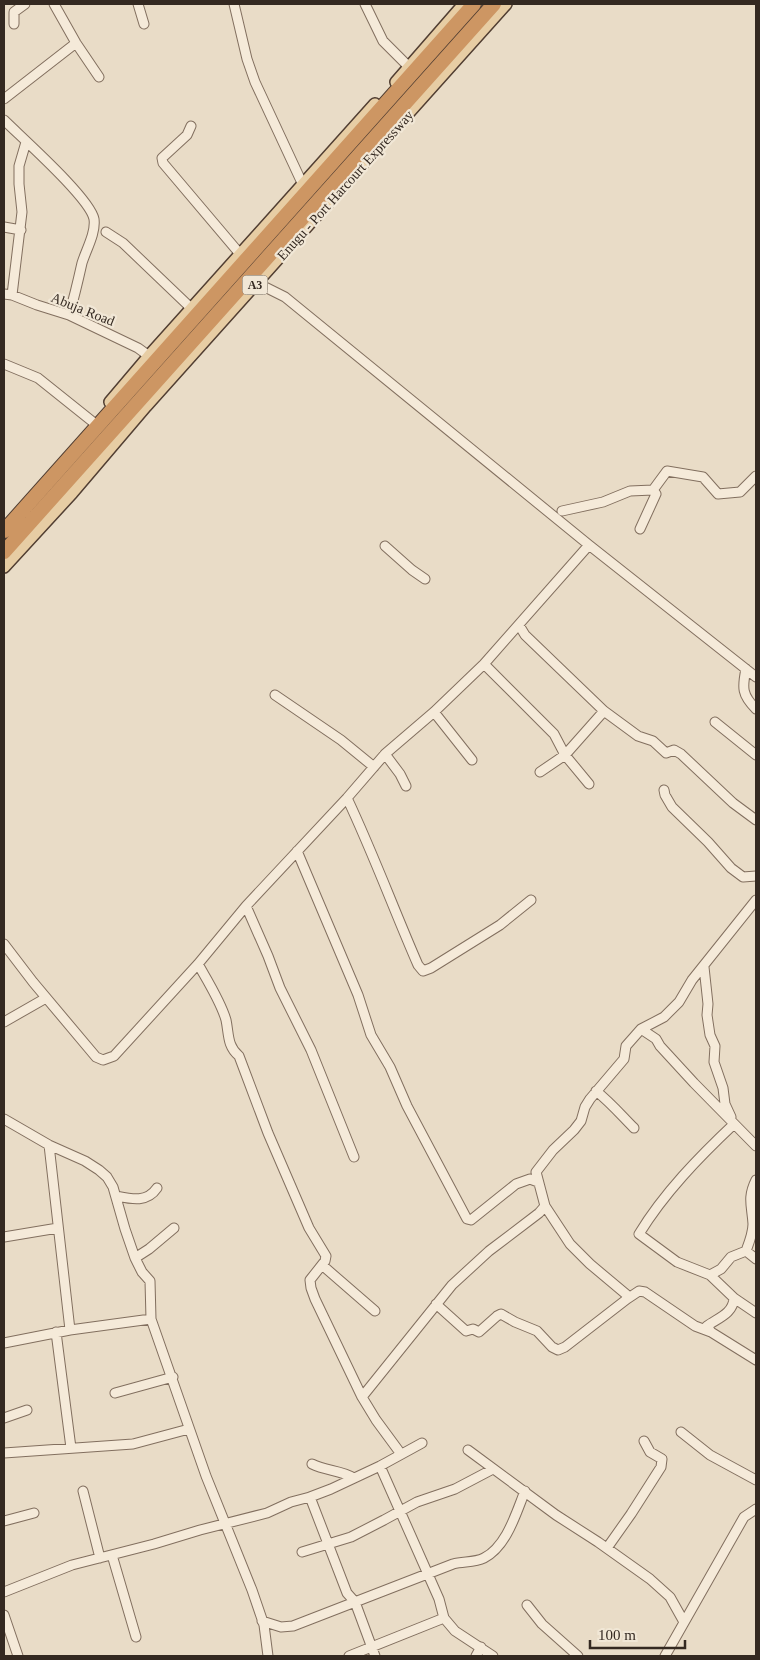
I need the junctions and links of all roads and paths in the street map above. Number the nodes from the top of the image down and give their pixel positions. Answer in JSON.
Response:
{"nodes":[{"id":1,"x":25,"y":4,"type":"edge"},
{"id":2,"x":54,"y":4,"type":"edge"},
{"id":3,"x":138,"y":4,"type":"edge"},
{"id":4,"x":234,"y":4,"type":"edge"},
{"id":5,"x":365,"y":4,"type":"edge"},
{"id":6,"x":464,"y":4,"type":"edge"},
{"id":7,"x":474,"y":4,"type":"edge"},
{"id":8,"x":494,"y":4,"type":"edge"},
{"id":9,"x":506,"y":4,"type":"edge"},
{"id":10,"x":14,"y":24,"type":"dead end"},
{"id":11,"x":144,"y":24,"type":"dead end"},
{"id":12,"x":76,"y":43,"type":"junction"},
{"id":13,"x":409,"y":67,"type":"junction"},
{"id":14,"x":99,"y":77,"type":"dead end"},
{"id":15,"x":4,"y":99,"type":"edge"},
{"id":16,"x":4,"y":120,"type":"edge"},
{"id":17,"x":191,"y":126,"type":"dead end"},
{"id":18,"x":26,"y":142,"type":"junction"},
{"id":19,"x":303,"y":185,"type":"junction"},
{"id":20,"x":4,"y":227,"type":"edge"},
{"id":21,"x":21,"y":230,"type":"junction"},
{"id":22,"x":106,"y":232,"type":"dead end"},
{"id":23,"x":240,"y":254,"type":"junction"},
{"id":24,"x":257,"y":283,"type":"junction"},
{"id":25,"x":8,"y":294,"type":"edge"},
{"id":26,"x":192,"y":309,"type":"junction"},
{"id":27,"x":69,"y":316,"type":"junction"},
{"id":28,"x":149,"y":356,"type":"junction"},
{"id":29,"x":4,"y":364,"type":"edge"},
{"id":30,"x":93,"y":422,"type":"junction"},
{"id":31,"x":756,"y":476,"type":"edge"},
{"id":32,"x":653,"y":490,"type":"junction"},
{"id":33,"x":562,"y":511,"type":"dead end"},
{"id":34,"x":4,"y":521,"type":"edge"},
{"id":35,"x":640,"y":529,"type":"dead end"},
{"id":36,"x":4,"y":531,"type":"edge"},
{"id":37,"x":589,"y":545,"type":"junction"},
{"id":38,"x":385,"y":546,"type":"dead end"},
{"id":39,"x":4,"y":552,"type":"edge"},
{"id":40,"x":4,"y":567,"type":"edge"},
{"id":41,"x":425,"y":579,"type":"dead end"},
{"id":42,"x":519,"y":625,"type":"junction"},
{"id":43,"x":484,"y":664,"type":"junction"},
{"id":44,"x":746,"y":669,"type":"junction"},
{"id":45,"x":756,"y":677,"type":"edge"},
{"id":46,"x":275,"y":695,"type":"dead end"},
{"id":47,"x":756,"y":709,"type":"edge"},
{"id":48,"x":604,"y":711,"type":"junction"},
{"id":49,"x":434,"y":712,"type":"junction"},
{"id":50,"x":715,"y":722,"type":"dead end"},
{"id":51,"x":385,"y":754,"type":"junction"},
{"id":52,"x":565,"y":755,"type":"junction"},
{"id":53,"x":756,"y":755,"type":"edge"},
{"id":54,"x":472,"y":760,"type":"dead end"},
{"id":55,"x":374,"y":767,"type":"junction"},
{"id":56,"x":540,"y":772,"type":"dead end"},
{"id":57,"x":589,"y":784,"type":"dead end"},
{"id":58,"x":406,"y":786,"type":"dead end"},
{"id":59,"x":664,"y":790,"type":"dead end"},
{"id":60,"x":347,"y":798,"type":"junction"},
{"id":61,"x":756,"y":820,"type":"edge"},
{"id":62,"x":297,"y":851,"type":"junction"},
{"id":63,"x":756,"y":876,"type":"edge"},
{"id":64,"x":531,"y":900,"type":"dead end"},
{"id":65,"x":756,"y":900,"type":"edge"},
{"id":66,"x":246,"y":906,"type":"junction"},
{"id":67,"x":4,"y":944,"type":"edge"},
{"id":68,"x":198,"y":964,"type":"junction"},
{"id":69,"x":704,"y":967,"type":"junction"},
{"id":70,"x":46,"y":998,"type":"junction"},
{"id":71,"x":4,"y":1022,"type":"edge"},
{"id":72,"x":641,"y":1029,"type":"junction"},
{"id":73,"x":596,"y":1091,"type":"junction"},
{"id":74,"x":4,"y":1119,"type":"edge"},
{"id":75,"x":734,"y":1124,"type":"junction"},
{"id":76,"x":634,"y":1128,"type":"dead end"},
{"id":77,"x":49,"y":1145,"type":"junction"},
{"id":78,"x":756,"y":1146,"type":"edge"},
{"id":79,"x":354,"y":1157,"type":"dead end"},
{"id":80,"x":534,"y":1181,"type":"junction"},
{"id":81,"x":756,"y":1181,"type":"edge"},
{"id":82,"x":157,"y":1188,"type":"dead end"},
{"id":83,"x":116,"y":1196,"type":"junction"},
{"id":84,"x":545,"y":1206,"type":"junction"},
{"id":85,"x":58,"y":1228,"type":"junction"},
{"id":86,"x":174,"y":1228,"type":"dead end"},
{"id":87,"x":4,"y":1237,"type":"edge"},
{"id":88,"x":746,"y":1251,"type":"junction"},
{"id":89,"x":135,"y":1258,"type":"junction"},
{"id":90,"x":756,"y":1259,"type":"edge"},
{"id":91,"x":322,"y":1265,"type":"junction"},
{"id":92,"x":710,"y":1275,"type":"junction"},
{"id":93,"x":734,"y":1298,"type":"junction"},
{"id":94,"x":628,"y":1299,"type":"junction"},
{"id":95,"x":436,"y":1304,"type":"junction"},
{"id":96,"x":375,"y":1311,"type":"dead end"},
{"id":97,"x":756,"y":1313,"type":"edge"},
{"id":98,"x":151,"y":1319,"type":"junction"},
{"id":99,"x":70,"y":1330,"type":"junction"},
{"id":100,"x":56,"y":1332,"type":"junction"},
{"id":101,"x":711,"y":1332,"type":"junction"},
{"id":102,"x":4,"y":1343,"type":"edge"},
{"id":103,"x":756,"y":1360,"type":"edge"},
{"id":104,"x":172,"y":1377,"type":"junction"},
{"id":105,"x":115,"y":1393,"type":"dead end"},
{"id":106,"x":362,"y":1396,"type":"junction"},
{"id":107,"x":27,"y":1410,"type":"dead end"},
{"id":108,"x":4,"y":1418,"type":"edge"},
{"id":109,"x":189,"y":1429,"type":"junction"},
{"id":110,"x":681,"y":1432,"type":"dead end"},
{"id":111,"x":644,"y":1441,"type":"dead end"},
{"id":112,"x":422,"y":1443,"type":"dead end"},
{"id":113,"x":71,"y":1448,"type":"junction"},
{"id":114,"x":468,"y":1450,"type":"dead end"},
{"id":115,"x":4,"y":1453,"type":"edge"},
{"id":116,"x":401,"y":1454,"type":"junction"},
{"id":117,"x":312,"y":1464,"type":"dead end"},
{"id":118,"x":380,"y":1466,"type":"junction"},
{"id":119,"x":493,"y":1469,"type":"junction"},
{"id":120,"x":354,"y":1478,"type":"junction"},
{"id":121,"x":756,"y":1480,"type":"edge"},
{"id":122,"x":82,"y":1491,"type":"dead end"},
{"id":123,"x":525,"y":1491,"type":"junction"},
{"id":124,"x":310,"y":1497,"type":"junction"},
{"id":125,"x":756,"y":1509,"type":"edge"},
{"id":126,"x":401,"y":1512,"type":"junction"},
{"id":127,"x":34,"y":1513,"type":"dead end"},
{"id":128,"x":4,"y":1521,"type":"edge"},
{"id":129,"x":226,"y":1524,"type":"junction"},
{"id":130,"x":607,"y":1548,"type":"junction"},
{"id":131,"x":302,"y":1552,"type":"dead end"},
{"id":132,"x":112,"y":1555,"type":"junction"},
{"id":133,"x":100,"y":1558,"type":"junction"},
{"id":134,"x":428,"y":1574,"type":"junction"},
{"id":135,"x":4,"y":1592,"type":"edge"},
{"id":136,"x":355,"y":1602,"type":"junction"},
{"id":137,"x":528,"y":1605,"type":"dead end"},
{"id":138,"x":4,"y":1615,"type":"edge"},
{"id":139,"x":444,"y":1618,"type":"junction"},
{"id":140,"x":262,"y":1621,"type":"junction"},
{"id":141,"x":684,"y":1622,"type":"junction"},
{"id":142,"x":5,"y":1626,"type":"edge"},
{"id":143,"x":136,"y":1637,"type":"dead end"},
{"id":144,"x":372,"y":1646,"type":"junction"},
{"id":145,"x":481,"y":1647,"type":"junction"},
{"id":146,"x":18,"y":1656,"type":"edge"},
{"id":147,"x":268,"y":1656,"type":"edge"},
{"id":148,"x":349,"y":1656,"type":"edge"},
{"id":149,"x":375,"y":1656,"type":"edge"},
{"id":150,"x":476,"y":1656,"type":"edge"},
{"id":151,"x":494,"y":1656,"type":"edge"},
{"id":152,"x":578,"y":1656,"type":"edge"},
{"id":153,"x":665,"y":1656,"type":"edge"}],
"edges":[{"from":1,"to":10,"type":"street"},
{"from":2,"to":12,"type":"street"},
{"from":3,"to":11,"type":"street"},
{"from":4,"to":19,"type":"street"},
{"from":5,"to":13,"type":"street"},
{"from":6,"to":13,"type":"main road","number":"A3"},
{"from":7,"to":36,"type":"highway","name":"Enugu - Port Harcourt Expressway","number":"A3"},
{"from":8,"to":39,"type":"highway","name":"Enugu - Port Harcourt Expressway","number":"A3"},
{"from":9,"to":24,"type":"main road","name":"Enugu - Port Harcourt Expressway","number":"A3"},
{"from":12,"to":14,"type":"street"},
{"from":12,"to":15,"type":"street"},
{"from":13,"to":19,"type":"main road","number":"A3"},
{"from":16,"to":18,"type":"street"},
{"from":17,"to":23,"type":"street"},
{"from":18,"to":21,"type":"street"},
{"from":18,"to":27,"type":"street"},
{"from":19,"to":23,"type":"main road","number":"A3"},
{"from":20,"to":21,"type":"street"},
{"from":21,"to":25,"type":"street"},
{"from":22,"to":26,"type":"street"},
{"from":23,"to":26,"type":"main road","number":"A3"},
{"from":24,"to":37,"type":"street"},
{"from":24,"to":40,"type":"main road","name":"Enugu - Port Harcourt Expressway","number":"A3"},
{"from":25,"to":27,"type":"street","name":"Abuja Road"},
{"from":26,"to":28,"type":"main road","number":"A3"},
{"from":27,"to":28,"type":"street","name":"Abuja Road"},
{"from":28,"to":30,"type":"main road","number":"A3"},
{"from":29,"to":30,"type":"street"},
{"from":30,"to":34,"type":"main road","number":"A3"},
{"from":31,"to":32,"type":"street"},
{"from":32,"to":33,"type":"street"},
{"from":32,"to":35,"type":"street"},
{"from":37,"to":42,"type":"street"},
{"from":37,"to":44,"type":"street"},
{"from":38,"to":41,"type":"street"},
{"from":42,"to":43,"type":"street"},
{"from":42,"to":48,"type":"street"},
{"from":43,"to":49,"type":"street"},
{"from":43,"to":52,"type":"street"},
{"from":44,"to":45,"type":"street"},
{"from":44,"to":47,"type":"street"},
{"from":46,"to":55,"type":"street"},
{"from":48,"to":52,"type":"street"},
{"from":48,"to":61,"type":"street"},
{"from":49,"to":51,"type":"street"},
{"from":49,"to":54,"type":"street"},
{"from":50,"to":53,"type":"street"},
{"from":51,"to":55,"type":"street"},
{"from":51,"to":58,"type":"street"},
{"from":52,"to":56,"type":"street"},
{"from":52,"to":57,"type":"street"},
{"from":55,"to":60,"type":"street"},
{"from":59,"to":63,"type":"street"},
{"from":60,"to":62,"type":"street"},
{"from":60,"to":64,"type":"street"},
{"from":62,"to":66,"type":"street"},
{"from":62,"to":80,"type":"street"},
{"from":65,"to":69,"type":"street"},
{"from":66,"to":68,"type":"street"},
{"from":66,"to":79,"type":"street"},
{"from":67,"to":70,"type":"street"},
{"from":68,"to":70,"type":"street"},
{"from":68,"to":91,"type":"street"},
{"from":69,"to":72,"type":"street"},
{"from":69,"to":75,"type":"street"},
{"from":70,"to":71,"type":"street"},
{"from":72,"to":73,"type":"street"},
{"from":72,"to":75,"type":"street"},
{"from":73,"to":76,"type":"street"},
{"from":73,"to":80,"type":"street"},
{"from":74,"to":77,"type":"street"},
{"from":75,"to":78,"type":"street"},
{"from":75,"to":92,"type":"street"},
{"from":77,"to":83,"type":"street"},
{"from":77,"to":85,"type":"street"},
{"from":80,"to":84,"type":"street"},
{"from":81,"to":88,"type":"street"},
{"from":82,"to":83,"type":"street"},
{"from":83,"to":89,"type":"street"},
{"from":84,"to":94,"type":"street"},
{"from":84,"to":95,"type":"street"},
{"from":85,"to":87,"type":"street"},
{"from":85,"to":99,"type":"street"},
{"from":86,"to":89,"type":"street"},
{"from":88,"to":90,"type":"street"},
{"from":88,"to":92,"type":"street"},
{"from":89,"to":98,"type":"street"},
{"from":91,"to":96,"type":"street"},
{"from":91,"to":106,"type":"street"},
{"from":92,"to":93,"type":"street"},
{"from":93,"to":97,"type":"street"},
{"from":93,"to":101,"type":"street"},
{"from":94,"to":95,"type":"street"},
{"from":94,"to":101,"type":"street"},
{"from":95,"to":106,"type":"street"},
{"from":98,"to":99,"type":"street"},
{"from":98,"to":104,"type":"street"},
{"from":99,"to":100,"type":"street"},
{"from":100,"to":102,"type":"street"},
{"from":100,"to":113,"type":"street"},
{"from":101,"to":103,"type":"street"},
{"from":104,"to":105,"type":"street"},
{"from":104,"to":109,"type":"street"},
{"from":106,"to":116,"type":"street"},
{"from":107,"to":108,"type":"street"},
{"from":109,"to":113,"type":"street"},
{"from":109,"to":129,"type":"street"},
{"from":110,"to":121,"type":"street"},
{"from":111,"to":130,"type":"street"},
{"from":112,"to":116,"type":"street"},
{"from":113,"to":115,"type":"street"},
{"from":114,"to":119,"type":"street"},
{"from":116,"to":118,"type":"street"},
{"from":117,"to":120,"type":"street"},
{"from":118,"to":120,"type":"street"},
{"from":118,"to":126,"type":"street"},
{"from":119,"to":123,"type":"street"},
{"from":119,"to":126,"type":"street"},
{"from":120,"to":124,"type":"street"},
{"from":122,"to":133,"type":"street"},
{"from":123,"to":130,"type":"street"},
{"from":123,"to":134,"type":"street"},
{"from":124,"to":129,"type":"street"},
{"from":124,"to":136,"type":"street"},
{"from":125,"to":141,"type":"street"},
{"from":126,"to":131,"type":"street"},
{"from":126,"to":134,"type":"street"},
{"from":127,"to":128,"type":"street"},
{"from":129,"to":132,"type":"street"},
{"from":129,"to":140,"type":"street"},
{"from":130,"to":141,"type":"street"},
{"from":132,"to":133,"type":"street"},
{"from":132,"to":143,"type":"street"},
{"from":133,"to":135,"type":"street"},
{"from":134,"to":136,"type":"street"},
{"from":134,"to":139,"type":"street"},
{"from":136,"to":140,"type":"street"},
{"from":136,"to":144,"type":"street"},
{"from":137,"to":152,"type":"street"},
{"from":138,"to":142,"type":"street"},
{"from":139,"to":144,"type":"street"},
{"from":139,"to":145,"type":"street"},
{"from":140,"to":147,"type":"street"},
{"from":141,"to":153,"type":"street"},
{"from":142,"to":146,"type":"street"},
{"from":144,"to":148,"type":"street"},
{"from":144,"to":149,"type":"street"},
{"from":145,"to":150,"type":"street"},
{"from":145,"to":151,"type":"street"}]}
